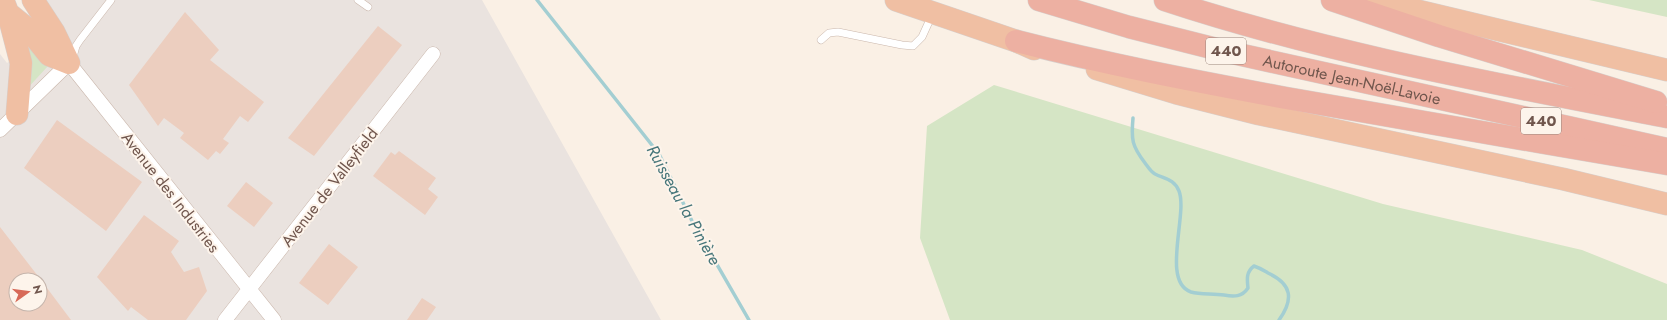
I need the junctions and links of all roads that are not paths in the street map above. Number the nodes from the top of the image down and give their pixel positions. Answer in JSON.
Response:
{"nodes":[{"id":1,"x":33,"y":0,"type":"edge"},
{"id":2,"x":111,"y":0,"type":"edge"},
{"id":3,"x":358,"y":0,"type":"edge"},
{"id":4,"x":896,"y":0,"type":"edge"},
{"id":5,"x":1039,"y":0,"type":"edge"},
{"id":6,"x":1164,"y":0,"type":"edge"},
{"id":7,"x":1332,"y":0,"type":"edge"},
{"id":8,"x":1358,"y":0,"type":"edge"},
{"id":9,"x":5,"y":6,"type":"edge"},
{"id":10,"x":368,"y":7,"type":"dead end"},
{"id":11,"x":932,"y":13,"type":"junction"},
{"id":12,"x":821,"y":40,"type":"dead end"},
{"id":13,"x":1016,"y":41,"type":"junction"},
{"id":14,"x":433,"y":54,"type":"dead end"},
{"id":15,"x":69,"y":63,"type":"junction"},
{"id":16,"x":1667,"y":70,"type":"edge"},
{"id":17,"x":1667,"y":105,"type":"edge"},
{"id":18,"x":17,"y":114,"type":"junction"},
{"id":19,"x":1667,"y":116,"type":"edge"},
{"id":20,"x":0,"y":130,"type":"edge"},
{"id":21,"x":1667,"y":149,"type":"edge"},
{"id":22,"x":1667,"y":164,"type":"edge"},
{"id":23,"x":1667,"y":204,"type":"edge"},
{"id":24,"x":248,"y":290,"type":"junction"},
{"id":25,"x":225,"y":320,"type":"edge"},
{"id":26,"x":274,"y":320,"type":"edge"}],
"edges":[{"from":1,"to":15,"type":"highway"},
{"from":2,"to":15,"type":"lane"},
{"from":3,"to":10,"type":"lane"},
{"from":4,"to":11,"type":"highway"},
{"from":5,"to":21,"type":"highway","name":"Autoroute Jean-Noël-Lavoie","number":"440"},
{"from":6,"to":19,"type":"highway","name":"Autoroute Jean-Noël-Lavoie","number":"440"},
{"from":7,"to":17,"type":"highway"},
{"from":8,"to":16,"type":"highway"},
{"from":9,"to":15,"type":"highway"},
{"from":9,"to":18,"type":"highway"},
{"from":11,"to":12,"type":"lane"},
{"from":11,"to":13,"type":"highway"},
{"from":13,"to":22,"type":"highway"},
{"from":13,"to":23,"type":"highway"},
{"from":14,"to":24,"type":"street","name":"Avenue de Valleyfield"},
{"from":15,"to":18,"type":"street"},
{"from":15,"to":24,"type":"street","name":"Avenue des Industries"},
{"from":18,"to":20,"type":"street"},
{"from":24,"to":25,"type":"street","name":"Avenue de Valleyfield"},
{"from":24,"to":26,"type":"street","name":"Avenue des Industries"}]}
